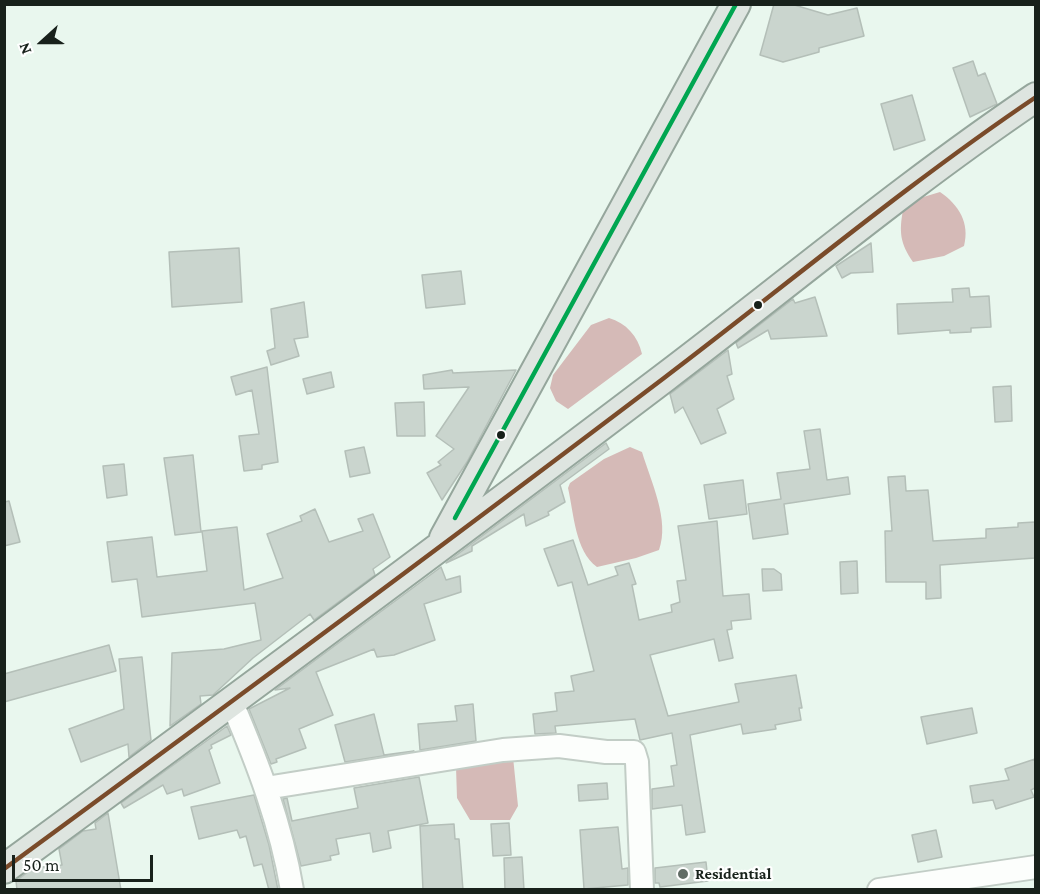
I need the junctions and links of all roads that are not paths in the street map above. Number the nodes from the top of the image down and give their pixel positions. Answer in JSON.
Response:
{"nodes":[{"id":1,"x":736,"y":4,"type":"edge"},
{"id":2,"x":1035,"y":97,"type":"edge"},
{"id":3,"x":440,"y":545,"type":"junction"},
{"id":4,"x":232,"y":703,"type":"junction"},
{"id":5,"x":266,"y":788,"type":"junction"},
{"id":6,"x":1035,"y":867,"type":"edge"},
{"id":7,"x":4,"y":869,"type":"edge"},
{"id":8,"x":292,"y":890,"type":"edge"},
{"id":9,"x":642,"y":890,"type":"edge"},
{"id":10,"x":879,"y":890,"type":"edge"}],
"edges":[{"from":1,"to":3,"type":"main road"},
{"from":2,"to":3,"type":"main road"},
{"from":3,"to":4,"type":"main road"},
{"from":4,"to":5,"type":"street"},
{"from":4,"to":7,"type":"main road"},
{"from":5,"to":8,"type":"street"},
{"from":5,"to":9,"type":"street"},
{"from":6,"to":10,"type":"street"}]}
